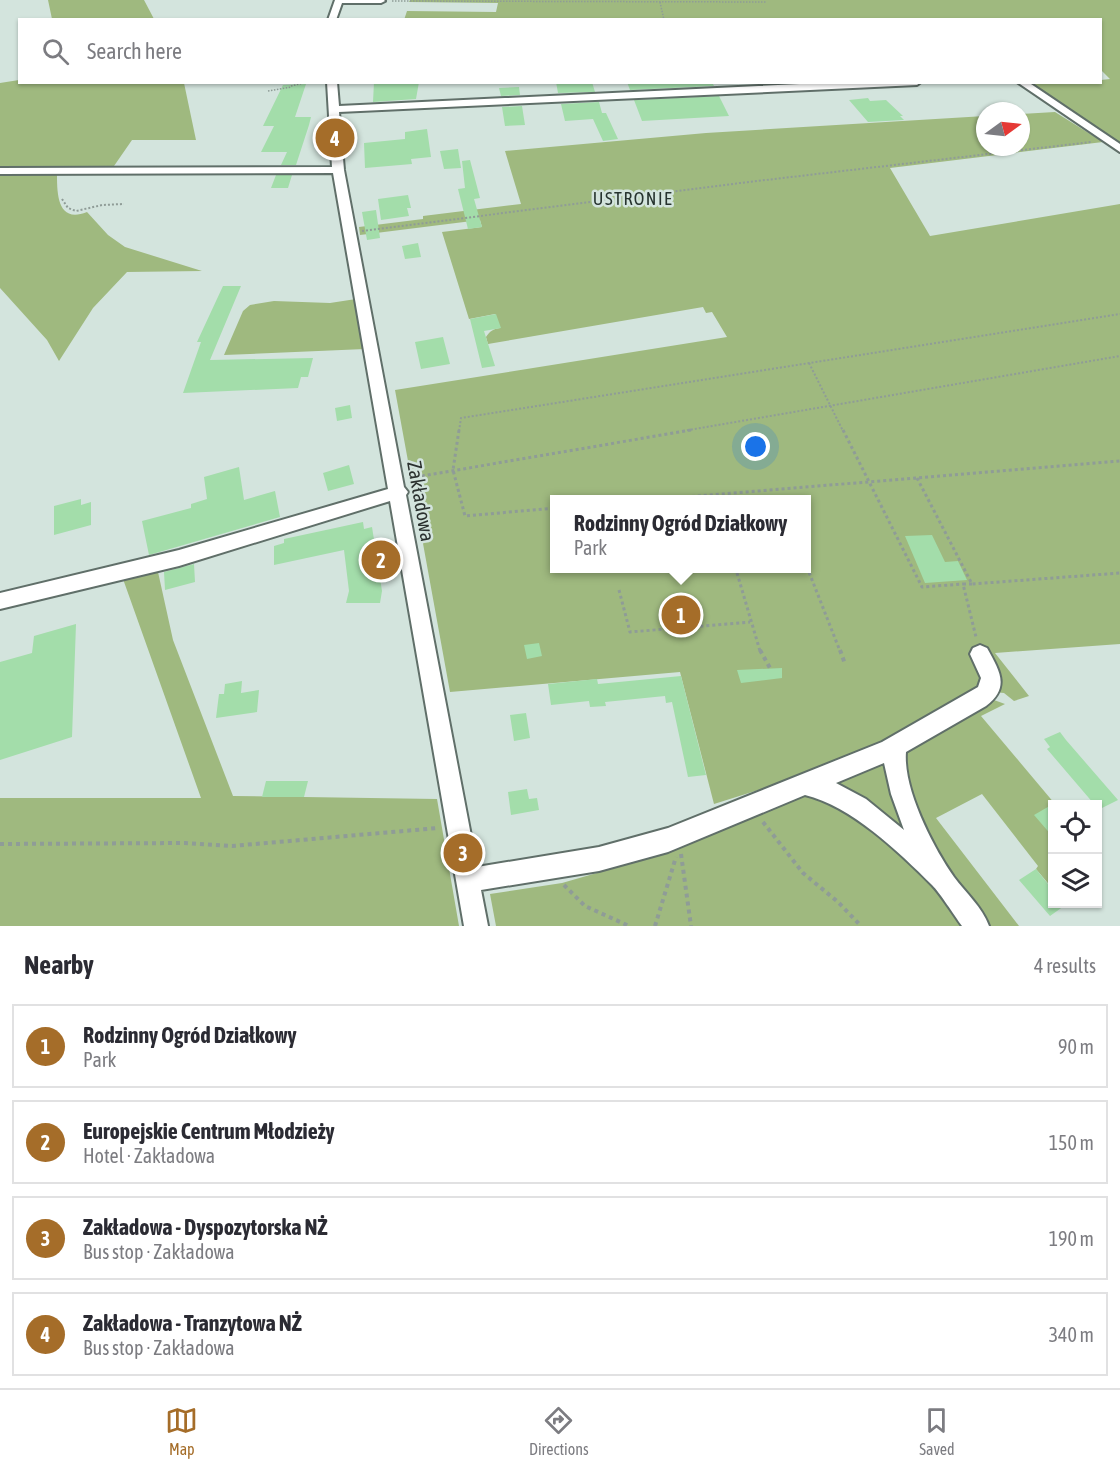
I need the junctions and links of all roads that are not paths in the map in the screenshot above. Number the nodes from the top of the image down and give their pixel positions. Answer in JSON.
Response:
{"nodes":[{"id":1,"x":339,"y":0,"type":"edge"},
{"id":2,"x":381,"y":1,"type":"edge"},
{"id":3,"x":333,"y":18,"type":"edge"},
{"id":4,"x":332,"y":84,"type":"edge"},
{"id":5,"x":875,"y":84,"type":"edge"},
{"id":6,"x":1024,"y":84,"type":"edge"},
{"id":7,"x":333,"y":109,"type":"junction"},
{"id":8,"x":1120,"y":149,"type":"edge"},
{"id":9,"x":338,"y":170,"type":"junction"},
{"id":10,"x":0,"y":171,"type":"edge"},
{"id":11,"x":399,"y":492,"type":"junction"},
{"id":12,"x":0,"y":601,"type":"edge"},
{"id":13,"x":980,"y":654,"type":"road end"},
{"id":14,"x":896,"y":746,"type":"junction"},
{"id":15,"x":805,"y":784,"type":"junction"},
{"id":16,"x":942,"y":879,"type":"junction"},
{"id":17,"x":468,"y":880,"type":"junction"},
{"id":18,"x":476,"y":926,"type":"edge"},
{"id":19,"x":977,"y":926,"type":"edge"}],
"edges":[{"from":1,"to":2,"type":"street"},
{"from":1,"to":3,"type":"street"},
{"from":4,"to":7,"type":"street","name":"Zakładowa"},
{"from":5,"to":7,"type":"street"},
{"from":6,"to":8,"type":"street"},
{"from":7,"to":9,"type":"street","name":"Zakładowa"},
{"from":9,"to":10,"type":"street"},
{"from":9,"to":11,"type":"street","name":"Zakładowa"},
{"from":11,"to":12,"type":"street"},
{"from":11,"to":17,"type":"street","name":"Zakładowa"},
{"from":13,"to":14,"type":"street"},
{"from":14,"to":15,"type":"street"},
{"from":14,"to":16,"type":"street"},
{"from":15,"to":16,"type":"street"},
{"from":15,"to":17,"type":"street"},
{"from":16,"to":19,"type":"street"},
{"from":17,"to":18,"type":"street","name":"Zakładowa"}]}
